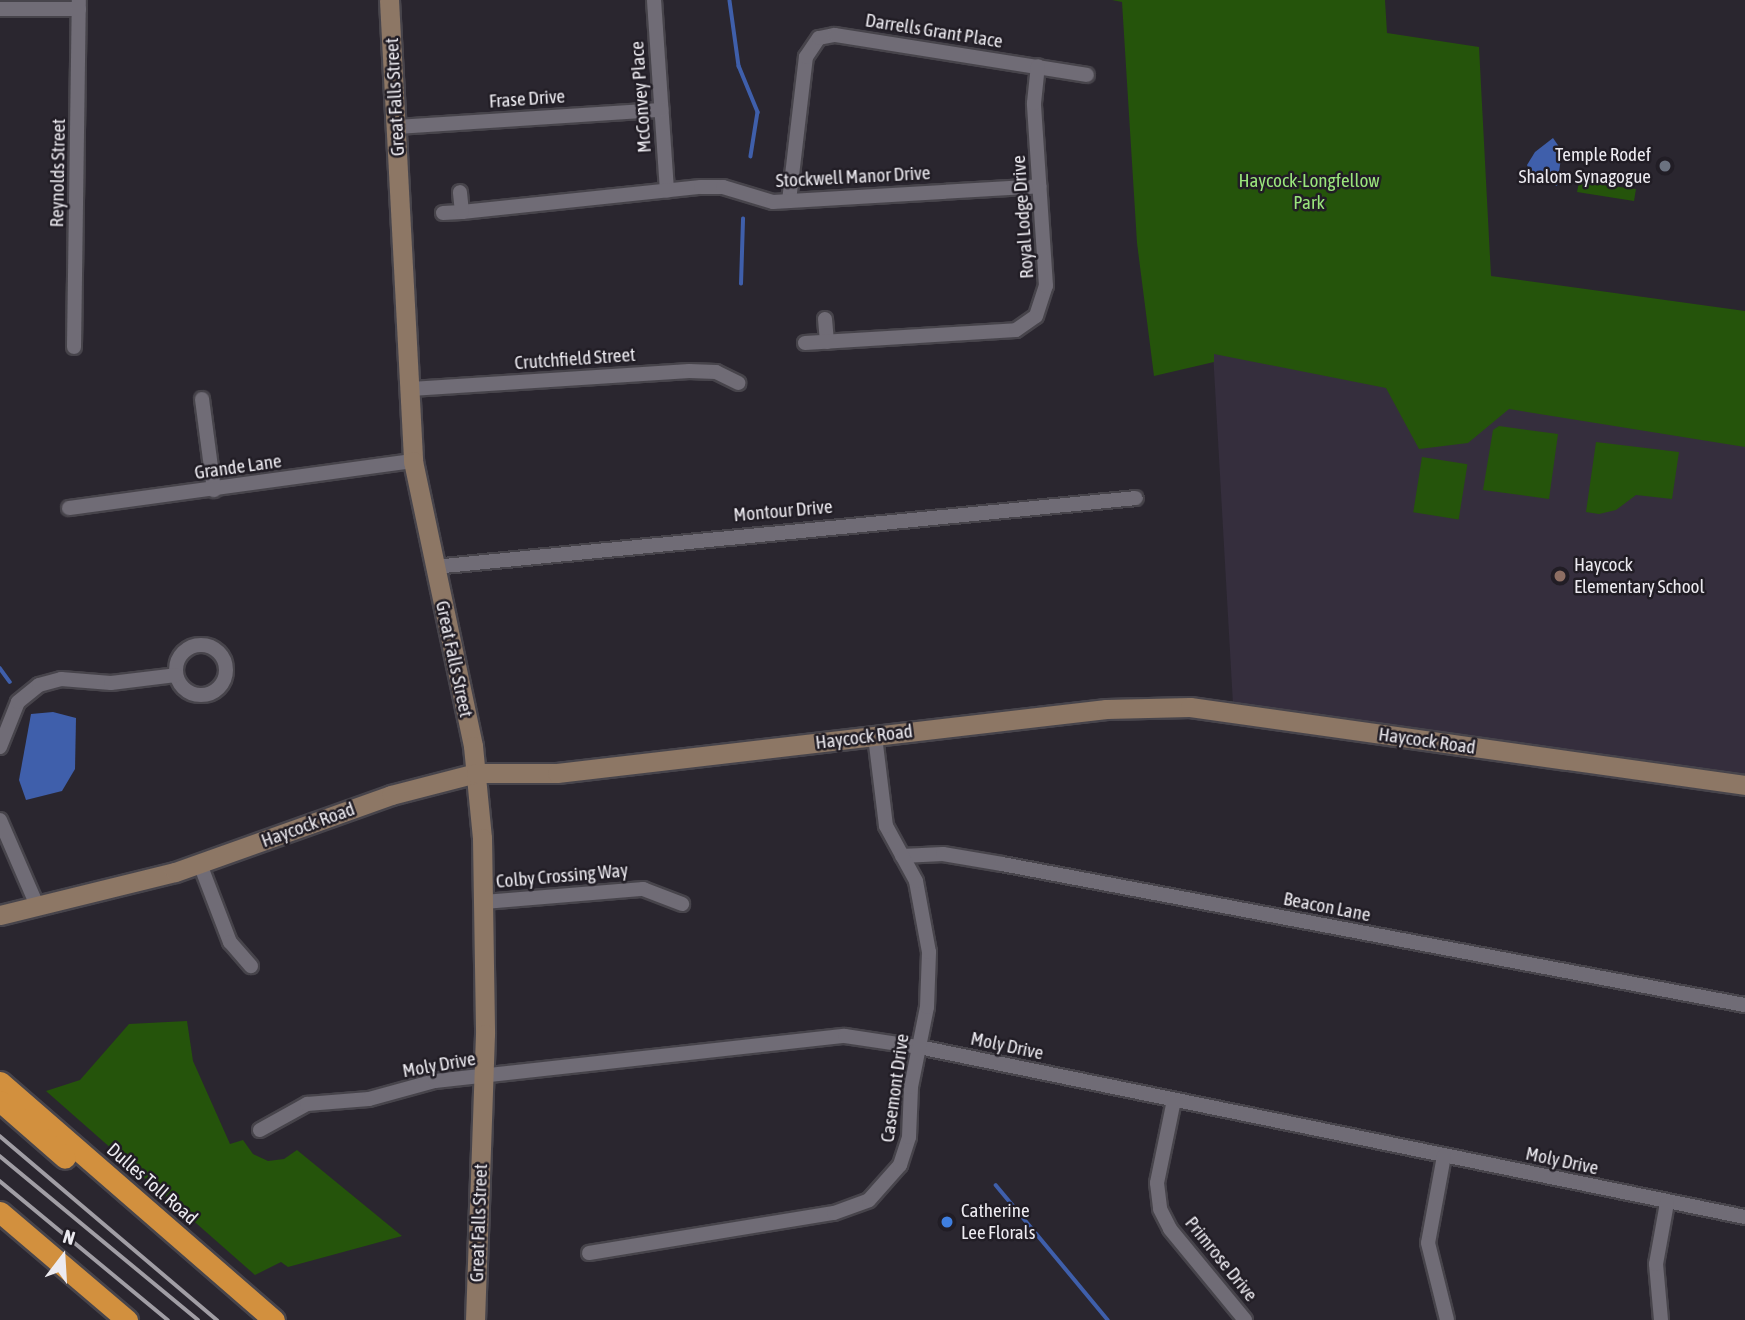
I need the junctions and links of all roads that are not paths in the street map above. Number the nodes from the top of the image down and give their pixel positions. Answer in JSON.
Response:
{"nodes":[{"id":1,"x":389,"y":0,"type":"edge"},
{"id":2,"x":654,"y":0,"type":"edge"},
{"id":3,"x":79,"y":5,"type":"edge"},
{"id":4,"x":0,"y":9,"type":"edge"},
{"id":5,"x":1038,"y":66,"type":"junction"},
{"id":6,"x":1087,"y":75,"type":"dead end"},
{"id":7,"x":661,"y":110,"type":"junction"},
{"id":8,"x":396,"y":127,"type":"junction"},
{"id":9,"x":1040,"y":186,"type":"junction"},
{"id":10,"x":667,"y":191,"type":"junction"},
{"id":11,"x":460,"y":192,"type":"dead end"},
{"id":12,"x":789,"y":201,"type":"junction"},
{"id":13,"x":462,"y":212,"type":"junction"},
{"id":14,"x":443,"y":214,"type":"dead end"},
{"id":15,"x":825,"y":319,"type":"dead end"},
{"id":16,"x":827,"y":342,"type":"junction"},
{"id":17,"x":805,"y":343,"type":"dead end"},
{"id":18,"x":74,"y":347,"type":"dead end"},
{"id":19,"x":739,"y":383,"type":"dead end"},
{"id":20,"x":411,"y":389,"type":"junction"},
{"id":21,"x":202,"y":398,"type":"dead end"},
{"id":22,"x":413,"y":461,"type":"junction"},
{"id":23,"x":214,"y":489,"type":"junction"},
{"id":24,"x":1136,"y":498,"type":"dead end"},
{"id":25,"x":69,"y":508,"type":"dead end"},
{"id":26,"x":434,"y":567,"type":"junction"},
{"id":27,"x":176,"y":675,"type":"dead end"},
{"id":28,"x":875,"y":736,"type":"junction"},
{"id":29,"x":0,"y":747,"type":"edge"},
{"id":30,"x":476,"y":774,"type":"junction"},
{"id":31,"x":1745,"y":785,"type":"edge"},
{"id":32,"x":0,"y":820,"type":"edge"},
{"id":33,"x":902,"y":856,"type":"junction"},
{"id":34,"x":200,"y":864,"type":"junction"},
{"id":35,"x":484,"y":902,"type":"junction"},
{"id":36,"x":682,"y":904,"type":"dead end"},
{"id":37,"x":38,"y":908,"type":"junction"},
{"id":38,"x":0,"y":915,"type":"edge"},
{"id":39,"x":251,"y":967,"type":"dead end"},
{"id":40,"x":1745,"y":1005,"type":"edge"},
{"id":41,"x":919,"y":1047,"type":"junction"},
{"id":42,"x":484,"y":1076,"type":"junction"},
{"id":43,"x":0,"y":1082,"type":"edge"},
{"id":44,"x":1174,"y":1100,"type":"junction"},
{"id":45,"x":0,"y":1101,"type":"edge"},
{"id":46,"x":261,"y":1130,"type":"dead end"},
{"id":47,"x":1444,"y":1156,"type":"junction"},
{"id":48,"x":1667,"y":1203,"type":"junction"},
{"id":49,"x":0,"y":1212,"type":"edge"},
{"id":50,"x":1745,"y":1217,"type":"edge"},
{"id":51,"x":589,"y":1254,"type":"dead end"},
{"id":52,"x":127,"y":1320,"type":"edge"},
{"id":53,"x":251,"y":1320,"type":"edge"},
{"id":54,"x":274,"y":1320,"type":"edge"},
{"id":55,"x":475,"y":1320,"type":"edge"},
{"id":56,"x":1245,"y":1320,"type":"edge"},
{"id":57,"x":1447,"y":1320,"type":"edge"},
{"id":58,"x":1661,"y":1320,"type":"edge"}],
"edges":[{"from":1,"to":8,"type":"main road","name":"Great Falls Street"},
{"from":2,"to":7,"type":"street","name":"McConvey Place"},
{"from":3,"to":4,"type":"street"},
{"from":3,"to":18,"type":"street","name":"Reynolds Street"},
{"from":5,"to":6,"type":"street","name":"Darrells Grant Place"},
{"from":5,"to":9,"type":"street","name":"Royal Lodge Drive"},
{"from":5,"to":12,"type":"street","name":"Darrells Grant Place"},
{"from":7,"to":8,"type":"street","name":"Frase Drive"},
{"from":7,"to":10,"type":"street","name":"McConvey Place"},
{"from":8,"to":20,"type":"main road","name":"Great Falls Street"},
{"from":9,"to":12,"type":"street","name":"Stockwell Manor Drive"},
{"from":9,"to":16,"type":"street","name":"Royal Lodge Drive"},
{"from":10,"to":12,"type":"street","name":"Stockwell Manor Drive"},
{"from":10,"to":13,"type":"street","name":"Stockwell Manor Drive"},
{"from":11,"to":13,"type":"street"},
{"from":13,"to":14,"type":"street","name":"Stockwell Manor Drive"},
{"from":15,"to":16,"type":"street"},
{"from":16,"to":17,"type":"street"},
{"from":19,"to":20,"type":"street","name":"Crutchfield Street"},
{"from":20,"to":22,"type":"main road","name":"Great Falls Street"},
{"from":21,"to":23,"type":"street"},
{"from":22,"to":23,"type":"street","name":"Grande Lane"},
{"from":22,"to":26,"type":"main road","name":"Great Falls Street"},
{"from":23,"to":25,"type":"street","name":"Grande Lane"},
{"from":24,"to":26,"type":"street","name":"Montour Drive"},
{"from":26,"to":30,"type":"main road","name":"Great Falls Street"},
{"from":27,"to":29,"type":"street"},
{"from":28,"to":30,"type":"main road","name":"Haycock Road"},
{"from":28,"to":31,"type":"main road","name":"Haycock Road"},
{"from":28,"to":33,"type":"street","name":"Casemont Drive"},
{"from":30,"to":34,"type":"main road","name":"Haycock Road"},
{"from":30,"to":35,"type":"main road","name":"Great Falls Street"},
{"from":32,"to":37,"type":"street"},
{"from":33,"to":40,"type":"street","name":"Beacon Lane"},
{"from":33,"to":41,"type":"street","name":"Casemont Drive"},
{"from":34,"to":37,"type":"main road","name":"Haycock Road"},
{"from":34,"to":39,"type":"street"},
{"from":35,"to":36,"type":"street","name":"Colby Crossing Way"},
{"from":35,"to":42,"type":"main road","name":"Great Falls Street"},
{"from":37,"to":38,"type":"main road","name":"Haycock Road"},
{"from":41,"to":42,"type":"street","name":"Moly Drive"},
{"from":41,"to":44,"type":"street","name":"Moly Drive"},
{"from":41,"to":51,"type":"street","name":"Casemont Drive"},
{"from":42,"to":46,"type":"street","name":"Moly Drive"},
{"from":42,"to":55,"type":"main road","name":"Great Falls Street"},
{"from":43,"to":54,"type":"highway","name":"Dulles Toll Road"},
{"from":44,"to":47,"type":"street","name":"Moly Drive"},
{"from":44,"to":56,"type":"street","name":"Primrose Drive"},
{"from":45,"to":53,"type":"highway"},
{"from":47,"to":48,"type":"street","name":"Moly Drive"},
{"from":47,"to":57,"type":"street"},
{"from":48,"to":50,"type":"street","name":"Moly Drive"},
{"from":48,"to":58,"type":"street"},
{"from":49,"to":52,"type":"highway"}]}
